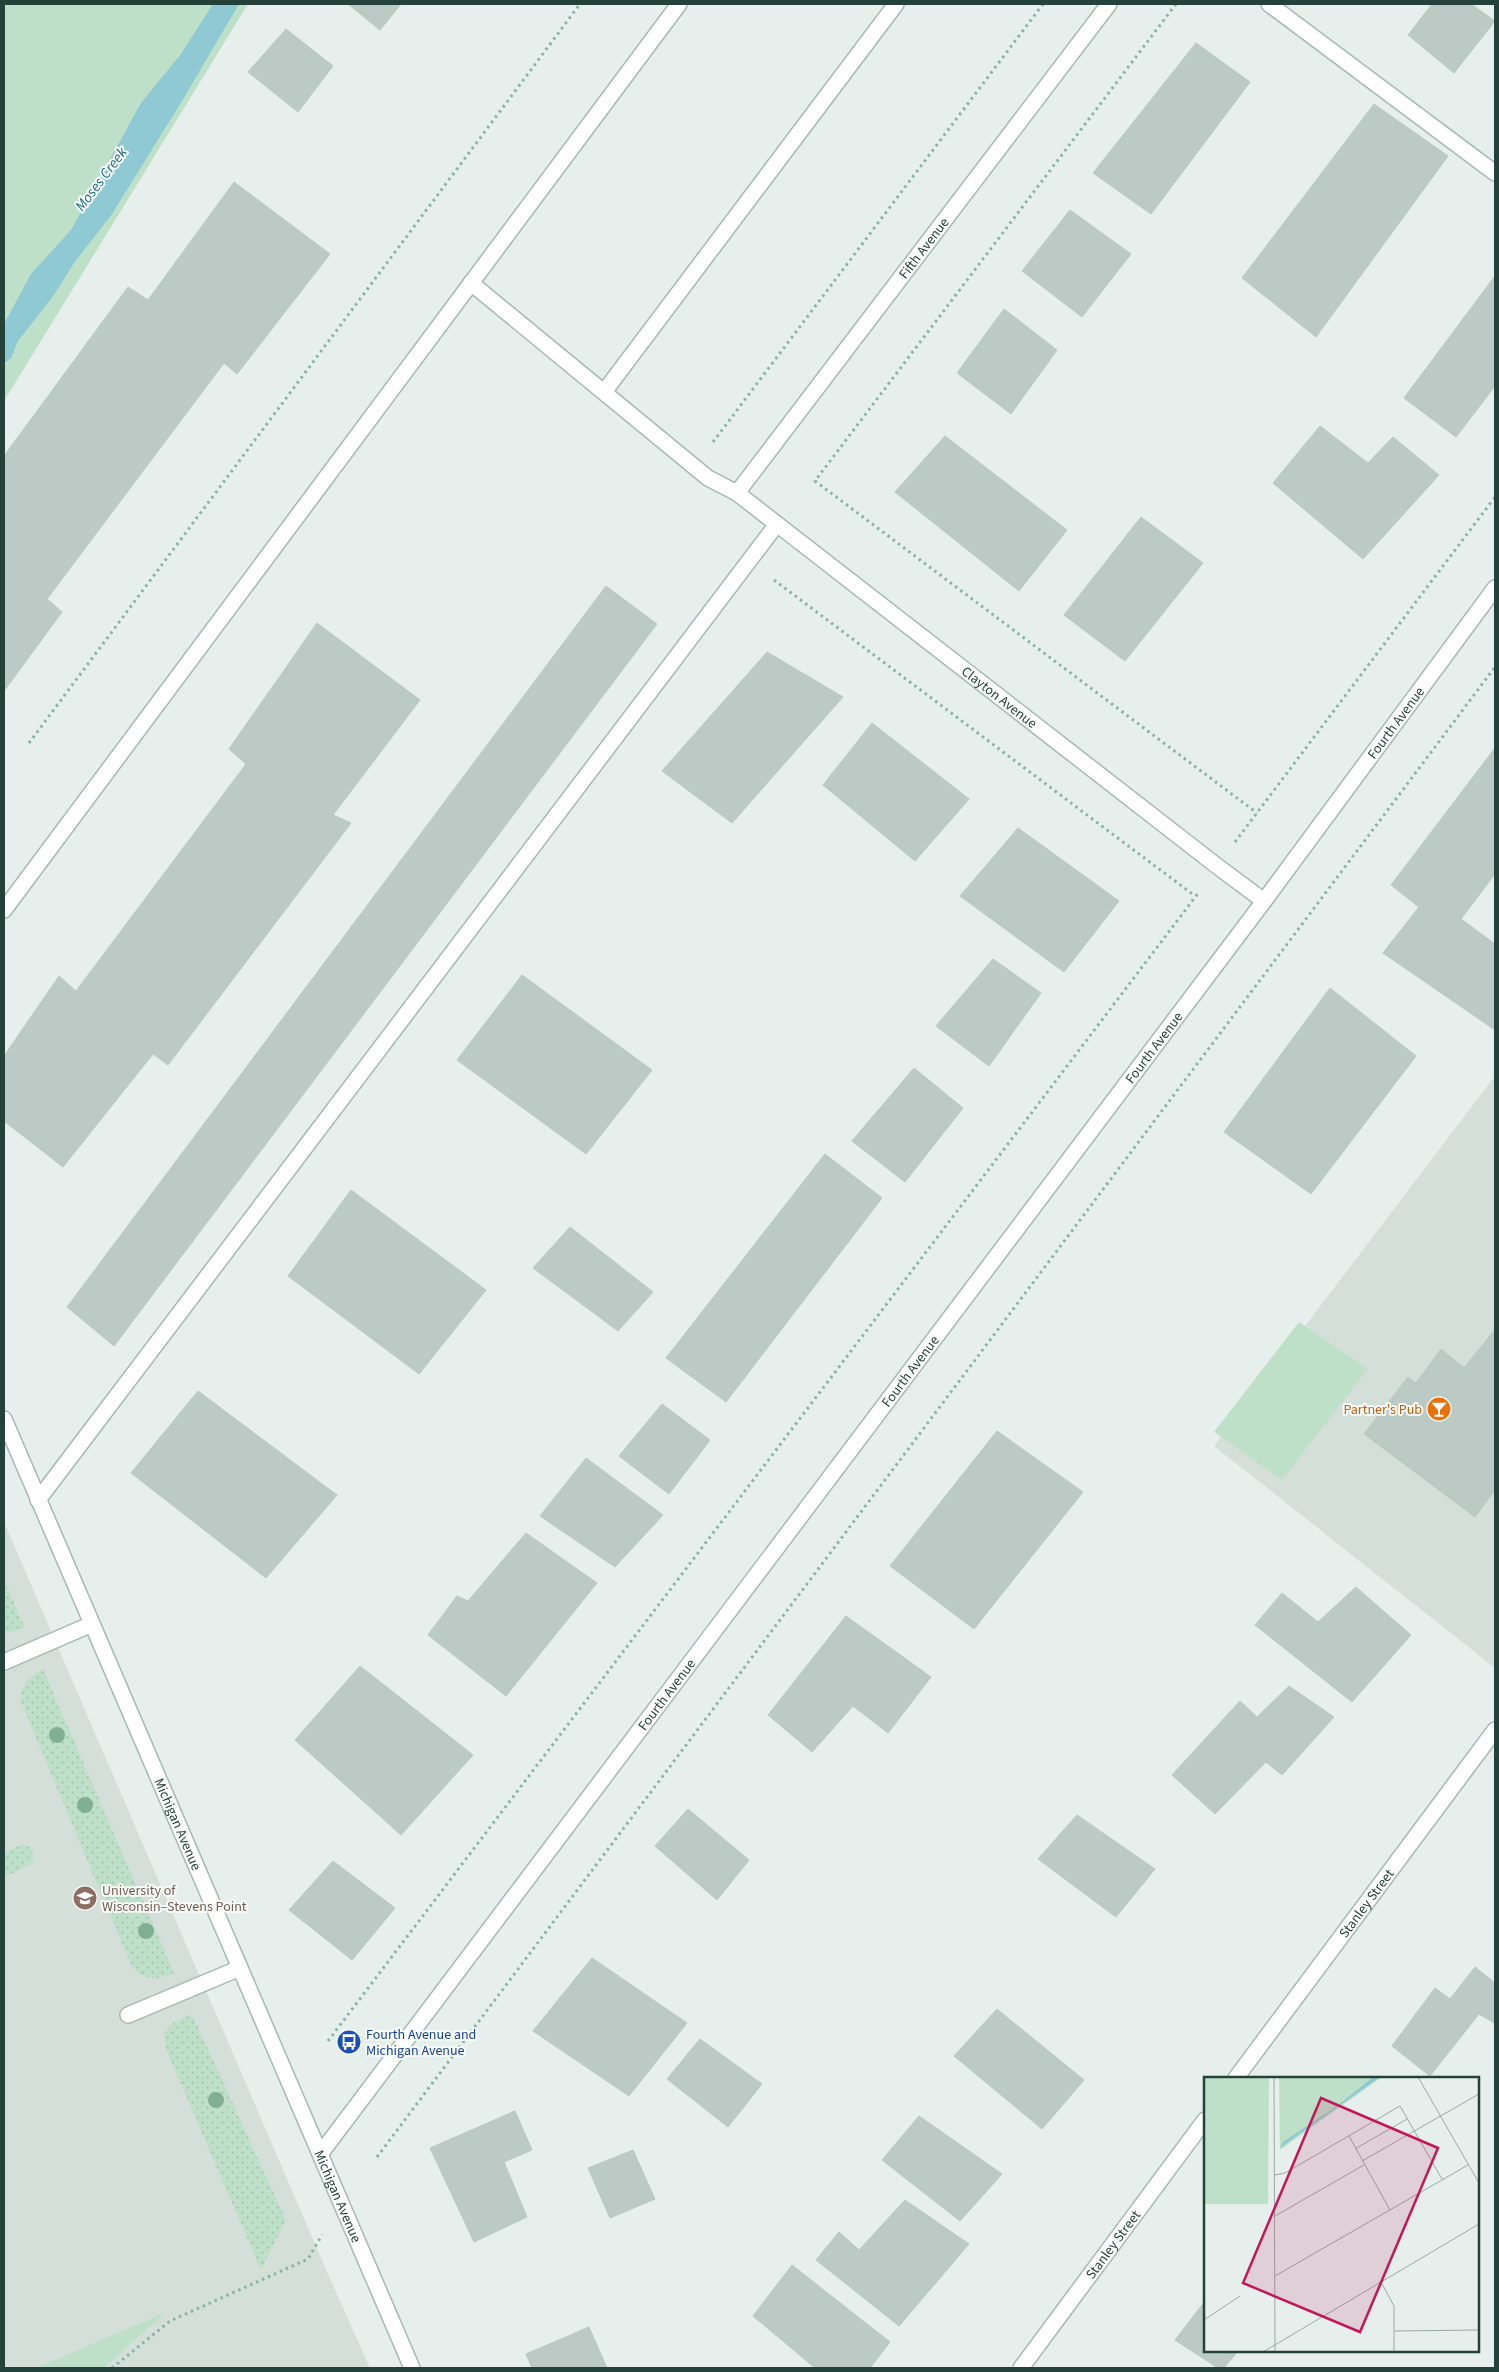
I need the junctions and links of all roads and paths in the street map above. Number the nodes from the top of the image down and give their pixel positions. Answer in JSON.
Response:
{"nodes":[{"id":1,"x":580,"y":4,"type":"edge"},
{"id":2,"x":679,"y":4,"type":"edge"},
{"id":3,"x":896,"y":4,"type":"edge"},
{"id":4,"x":1043,"y":4,"type":"edge"},
{"id":5,"x":1109,"y":4,"type":"edge"},
{"id":6,"x":1176,"y":4,"type":"edge"},
{"id":7,"x":1269,"y":4,"type":"edge"},
{"id":8,"x":1495,"y":173,"type":"edge"},
{"id":9,"x":471,"y":283,"type":"junction"},
{"id":10,"x":604,"y":392,"type":"junction"},
{"id":11,"x":694,"y":467,"type":"junction"},
{"id":12,"x":736,"y":493,"type":"junction"},
{"id":13,"x":1495,"y":497,"type":"edge"},
{"id":14,"x":777,"y":524,"type":"junction"},
{"id":15,"x":748,"y":561,"type":"junction"},
{"id":16,"x":1495,"y":588,"type":"edge"},
{"id":17,"x":1495,"y":666,"type":"edge"},
{"id":18,"x":29,"y":743,"type":"dead end"},
{"id":19,"x":1257,"y":813,"type":"junction"},
{"id":20,"x":1216,"y":866,"type":"junction"},
{"id":21,"x":1195,"y":896,"type":"junction"},
{"id":22,"x":1264,"y":901,"type":"junction"},
{"id":23,"x":4,"y":910,"type":"edge"},
{"id":24,"x":4,"y":1419,"type":"edge"},
{"id":25,"x":38,"y":1500,"type":"junction"},
{"id":26,"x":92,"y":1624,"type":"junction"},
{"id":27,"x":4,"y":1662,"type":"edge"},
{"id":28,"x":1495,"y":1730,"type":"edge"},
{"id":29,"x":240,"y":1968,"type":"junction"},
{"id":30,"x":128,"y":2015,"type":"dead end"},
{"id":31,"x":328,"y":2041,"type":"dead end"},
{"id":32,"x":1237,"y":2077,"type":"edge"},
{"id":33,"x":1204,"y":2121,"type":"edge"},
{"id":34,"x":321,"y":2153,"type":"junction"},
{"id":35,"x":377,"y":2157,"type":"dead end"},
{"id":36,"x":340,"y":2200,"type":"junction"},
{"id":37,"x":112,"y":2368,"type":"edge"},
{"id":38,"x":412,"y":2368,"type":"edge"},
{"id":39,"x":1021,"y":2368,"type":"edge"}],
"edges":[{"from":1,"to":18,"type":"path"},
{"from":2,"to":9,"type":"street"},
{"from":3,"to":10,"type":"street"},
{"from":4,"to":11,"type":"path"},
{"from":5,"to":12,"type":"street","name":"Fifth Avenue"},
{"from":6,"to":19,"type":"path"},
{"from":7,"to":8,"type":"street"},
{"from":9,"to":10,"type":"street","name":"Clayton Avenue"},
{"from":9,"to":23,"type":"street"},
{"from":10,"to":11,"type":"street","name":"Clayton Avenue"},
{"from":11,"to":12,"type":"street","name":"Clayton Avenue"},
{"from":12,"to":14,"type":"street","name":"Clayton Avenue"},
{"from":13,"to":19,"type":"path"},
{"from":14,"to":15,"type":"street"},
{"from":14,"to":20,"type":"street","name":"Clayton Avenue"},
{"from":15,"to":21,"type":"path"},
{"from":15,"to":25,"type":"street"},
{"from":16,"to":22,"type":"street","name":"Fourth Avenue"},
{"from":17,"to":35,"type":"path"},
{"from":19,"to":20,"type":"path"},
{"from":20,"to":21,"type":"path"},
{"from":20,"to":22,"type":"street","name":"Clayton Avenue"},
{"from":21,"to":31,"type":"path"},
{"from":22,"to":34,"type":"street","name":"Fourth Avenue"},
{"from":24,"to":25,"type":"street","name":"Michigan Avenue"},
{"from":25,"to":26,"type":"street","name":"Michigan Avenue"},
{"from":26,"to":27,"type":"street"},
{"from":26,"to":29,"type":"street","name":"Michigan Avenue"},
{"from":28,"to":32,"type":"street","name":"Stanley Street"},
{"from":29,"to":30,"type":"street"},
{"from":29,"to":34,"type":"street","name":"Michigan Avenue"},
{"from":33,"to":39,"type":"street","name":"Stanley Street"},
{"from":34,"to":36,"type":"street","name":"Michigan Avenue"},
{"from":36,"to":37,"type":"path"},
{"from":36,"to":38,"type":"street","name":"Michigan Avenue"}]}
